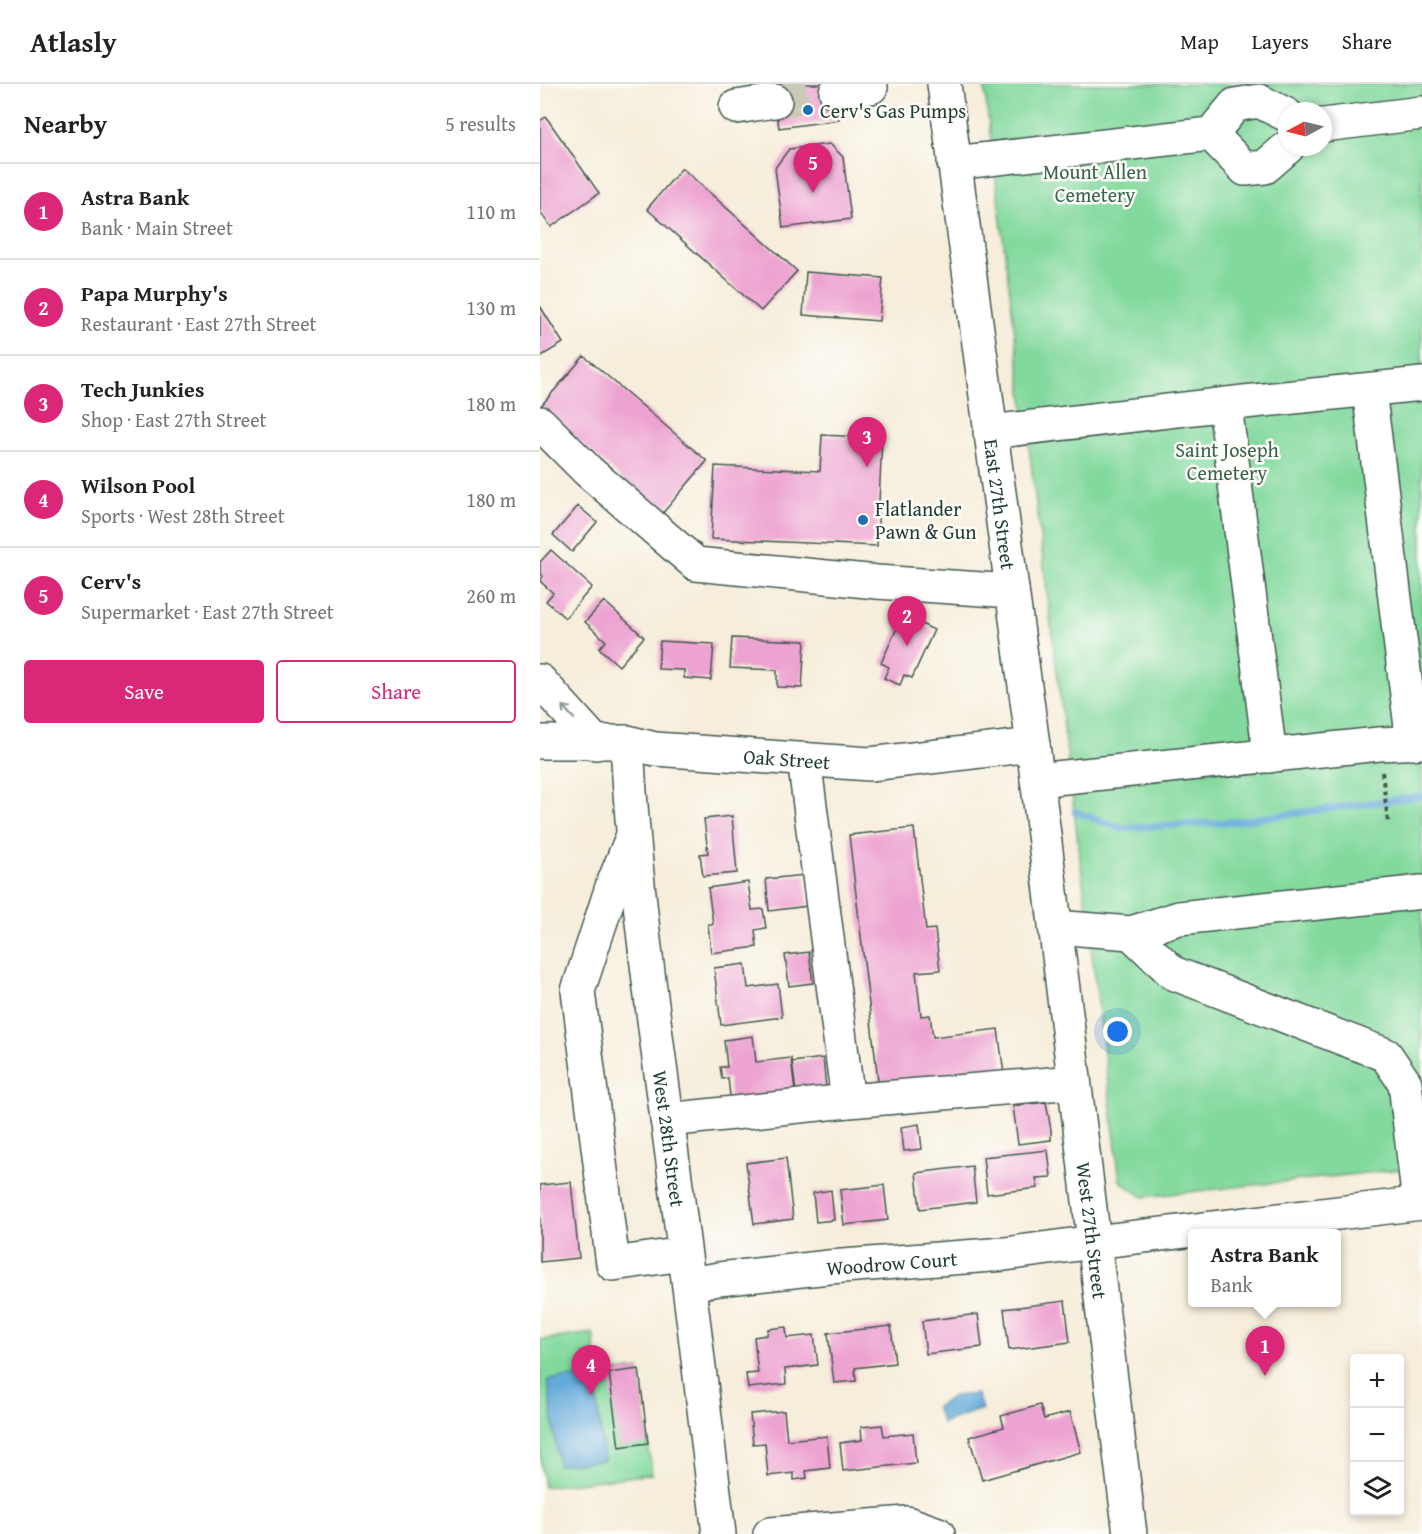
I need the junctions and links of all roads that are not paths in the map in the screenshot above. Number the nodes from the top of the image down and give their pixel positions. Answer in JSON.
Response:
{"nodes":[{"id":1,"x":944,"y":84,"type":"edge"},
{"id":2,"x":871,"y":87,"type":"dead end"},
{"id":3,"x":836,"y":92,"type":"tunnel mouth"},
{"id":4,"x":776,"y":101,"type":"tunnel mouth"},
{"id":5,"x":736,"y":107,"type":"dead end"},
{"id":6,"x":1278,"y":110,"type":"edge"},
{"id":7,"x":1422,"y":112,"type":"edge"},
{"id":8,"x":1332,"y":124,"type":"edge"},
{"id":9,"x":1211,"y":134,"type":"junction"},
{"id":10,"x":1278,"y":156,"type":"edge"},
{"id":11,"x":954,"y":163,"type":"junction"},
{"id":12,"x":1422,"y":384,"type":"edge"},
{"id":13,"x":1369,"y":390,"type":"junction"},
{"id":14,"x":1225,"y":406,"type":"junction"},
{"id":15,"x":540,"y":423,"type":"edge"},
{"id":16,"x":990,"y":432,"type":"junction"},
{"id":17,"x":1012,"y":591,"type":"junction"},
{"id":18,"x":540,"y":681,"type":"edge"},
{"id":19,"x":540,"y":742,"type":"edge"},
{"id":20,"x":611,"y":742,"type":"junction"},
{"id":21,"x":1418,"y":742,"type":"edge"},
{"id":22,"x":1033,"y":745,"type":"junction"},
{"id":23,"x":1270,"y":756,"type":"junction"},
{"id":24,"x":804,"y":759,"type":"junction"},
{"id":25,"x":1037,"y":780,"type":"junction"},
{"id":26,"x":633,"y":835,"type":"junction"},
{"id":27,"x":1422,"y":892,"type":"edge"},
{"id":28,"x":1055,"y":927,"type":"junction"},
{"id":29,"x":1131,"y":933,"type":"junction"},
{"id":30,"x":1074,"y":1082,"type":"junction"},
{"id":31,"x":848,"y":1101,"type":"junction"},
{"id":32,"x":667,"y":1119,"type":"junction"},
{"id":33,"x":1420,"y":1203,"type":"edge"},
{"id":34,"x":1203,"y":1229,"type":"edge"},
{"id":35,"x":1188,"y":1231,"type":"edge"},
{"id":36,"x":1094,"y":1242,"type":"junction"},
{"id":37,"x":687,"y":1269,"type":"junction"},
{"id":38,"x":720,"y":1534,"type":"edge"},
{"id":39,"x":770,"y":1534,"type":"edge"},
{"id":40,"x":938,"y":1534,"type":"edge"},
{"id":41,"x":1130,"y":1534,"type":"edge"}],
"edges":[{"from":1,"to":11,"type":"street","name":"East 27th Street"},
{"from":2,"to":3,"type":"street"},
{"from":4,"to":5,"type":"street"},
{"from":6,"to":9,"type":"street"},
{"from":7,"to":8,"type":"street"},
{"from":9,"to":10,"type":"street"},
{"from":9,"to":11,"type":"street"},
{"from":11,"to":16,"type":"street","name":"East 27th Street"},
{"from":12,"to":13,"type":"street"},
{"from":13,"to":14,"type":"street"},
{"from":13,"to":21,"type":"street"},
{"from":14,"to":16,"type":"street"},
{"from":14,"to":23,"type":"street"},
{"from":15,"to":17,"type":"street"},
{"from":16,"to":17,"type":"street","name":"East 27th Street"},
{"from":17,"to":22,"type":"street","name":"East 27th Street"},
{"from":20,"to":18,"type":"street","one_way":true},
{"from":19,"to":20,"type":"street","name":"Oak Street"},
{"from":20,"to":24,"type":"street","name":"Oak Street"},
{"from":20,"to":26,"type":"street","name":"West 28th Street"},
{"from":21,"to":23,"type":"street"},
{"from":22,"to":24,"type":"street","name":"Oak Street"},
{"from":22,"to":25,"type":"street","name":"East 27th Street"},
{"from":23,"to":25,"type":"street"},
{"from":24,"to":31,"type":"street"},
{"from":25,"to":28,"type":"street","name":"East 27th Street"},
{"from":26,"to":32,"type":"street","name":"West 28th Street"},
{"from":26,"to":37,"type":"street","name":"Woodrow Court"},
{"from":27,"to":29,"type":"street"},
{"from":28,"to":29,"type":"street"},
{"from":28,"to":30,"type":"street","name":"West 27th Street"},
{"from":29,"to":33,"type":"street"},
{"from":30,"to":31,"type":"street"},
{"from":30,"to":36,"type":"street","name":"West 27th Street"},
{"from":31,"to":32,"type":"street"},
{"from":32,"to":37,"type":"street","name":"West 28th Street"},
{"from":33,"to":34,"type":"street","name":"Woodrow Court"},
{"from":35,"to":36,"type":"street","name":"Woodrow Court"},
{"from":36,"to":37,"type":"street","name":"Woodrow Court"},
{"from":36,"to":41,"type":"street","name":"West 27th Street"},
{"from":37,"to":38,"type":"street","name":"West 28th Street"},
{"from":39,"to":40,"type":"street"}]}
